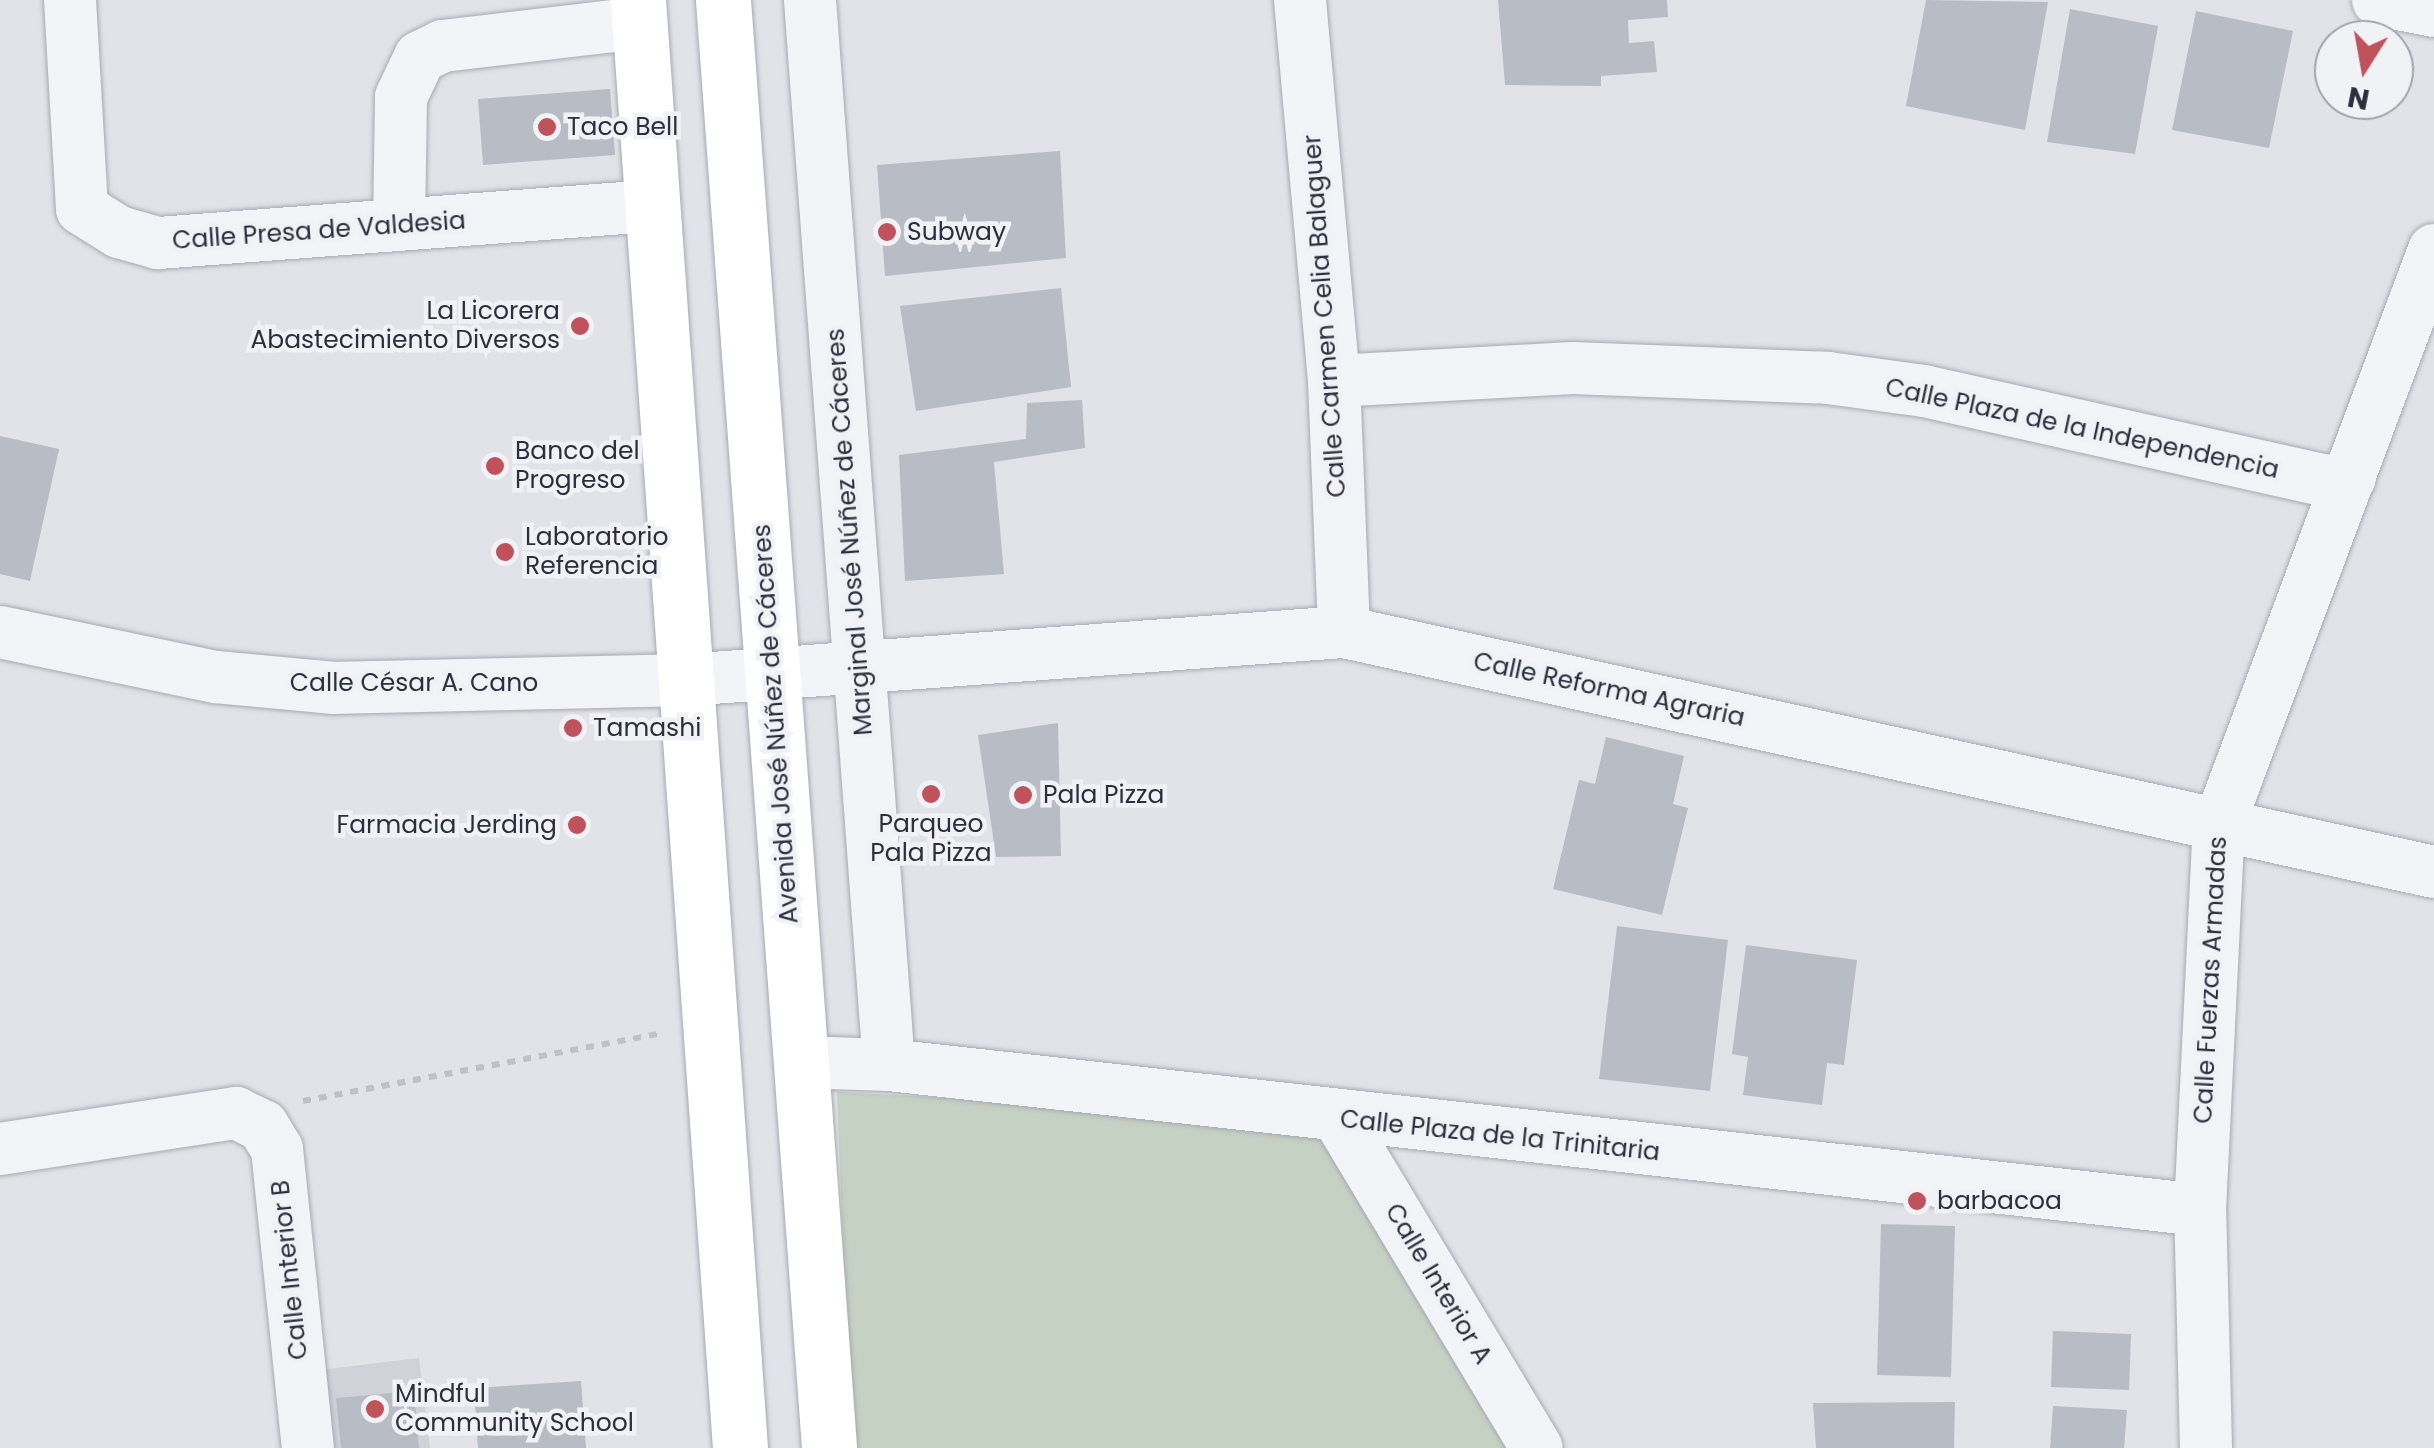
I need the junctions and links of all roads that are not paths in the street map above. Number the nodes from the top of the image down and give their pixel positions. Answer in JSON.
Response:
{"nodes":[{"id":1,"x":70,"y":0,"type":"edge"},
{"id":2,"x":723,"y":0,"type":"edge"},
{"id":3,"x":810,"y":0,"type":"edge"},
{"id":4,"x":1300,"y":0,"type":"edge"},
{"id":5,"x":2378,"y":0,"type":"edge"},
{"id":6,"x":2434,"y":11,"type":"edge"},
{"id":7,"x":639,"y":12,"type":"edge"},
{"id":8,"x":653,"y":206,"type":"junction"},
{"id":9,"x":399,"y":225,"type":"junction"},
{"id":10,"x":2434,"y":250,"type":"edge"},
{"id":11,"x":1334,"y":381,"type":"junction"},
{"id":12,"x":2350,"y":478,"type":"junction"},
{"id":13,"x":0,"y":632,"type":"edge"},
{"id":14,"x":1344,"y":632,"type":"junction"},
{"id":15,"x":860,"y":665,"type":"junction"},
{"id":16,"x":772,"y":672,"type":"junction"},
{"id":17,"x":684,"y":680,"type":"junction"},
{"id":18,"x":2219,"y":825,"type":"junction"},
{"id":19,"x":2434,"y":872,"type":"edge"},
{"id":20,"x":800,"y":1062,"type":"junction"},
{"id":21,"x":888,"y":1065,"type":"junction"},
{"id":22,"x":1339,"y":1120,"type":"junction"},
{"id":23,"x":0,"y":1150,"type":"edge"},
{"id":24,"x":2200,"y":1210,"type":"junction"},
{"id":25,"x":308,"y":1448,"type":"edge"},
{"id":26,"x":740,"y":1448,"type":"edge"},
{"id":27,"x":829,"y":1448,"type":"edge"},
{"id":28,"x":1537,"y":1448,"type":"edge"},
{"id":29,"x":2206,"y":1448,"type":"edge"}],
"edges":[{"from":1,"to":9,"type":"street","name":"Calle Presa de Valdesia"},
{"from":2,"to":16,"type":"main road","name":"Avenida José Núñez de Cáceres"},
{"from":3,"to":15,"type":"street","name":"Marginal José Núñez de Cáceres"},
{"from":4,"to":11,"type":"street","name":"Calle Carmen Celia Balaguer"},
{"from":5,"to":6,"type":"street"},
{"from":7,"to":8,"type":"main road"},
{"from":7,"to":9,"type":"street"},
{"from":8,"to":9,"type":"street","name":"Calle Presa de Valdesia"},
{"from":8,"to":17,"type":"main road"},
{"from":10,"to":12,"type":"street","name":"Calle Fuerzas Armadas"},
{"from":11,"to":12,"type":"street","name":"Calle Plaza de la Independencia"},
{"from":11,"to":14,"type":"street","name":"Calle Carmen Celia Balaguer"},
{"from":12,"to":18,"type":"street","name":"Calle Fuerzas Armadas"},
{"from":13,"to":17,"type":"street","name":"Calle César A. Cano"},
{"from":14,"to":15,"type":"street","name":"Calle Reforma Agraria"},
{"from":14,"to":18,"type":"street","name":"Calle Reforma Agraria"},
{"from":15,"to":16,"type":"street","name":"Calle Reforma Agraria"},
{"from":15,"to":21,"type":"street","name":"Marginal José Núñez de Cáceres"},
{"from":16,"to":17,"type":"street","name":"Calle César A. Cano"},
{"from":16,"to":20,"type":"main road","name":"Avenida José Núñez de Cáceres"},
{"from":17,"to":26,"type":"main road"},
{"from":18,"to":19,"type":"street","name":"Calle Reforma Agraria"},
{"from":18,"to":24,"type":"street","name":"Calle Fuerzas Armadas"},
{"from":20,"to":21,"type":"street","name":"Calle Plaza de la Trinitaria"},
{"from":20,"to":27,"type":"main road","name":"Avenida José Núñez de Cáceres"},
{"from":21,"to":22,"type":"street","name":"Calle Plaza de la Trinitaria"},
{"from":22,"to":24,"type":"street","name":"Calle Plaza de la Trinitaria"},
{"from":22,"to":28,"type":"street","name":"Calle Interior A"},
{"from":23,"to":25,"type":"street","name":"Calle Interior B"},
{"from":24,"to":29,"type":"street","name":"Calle Fuerzas Armadas"}]}
